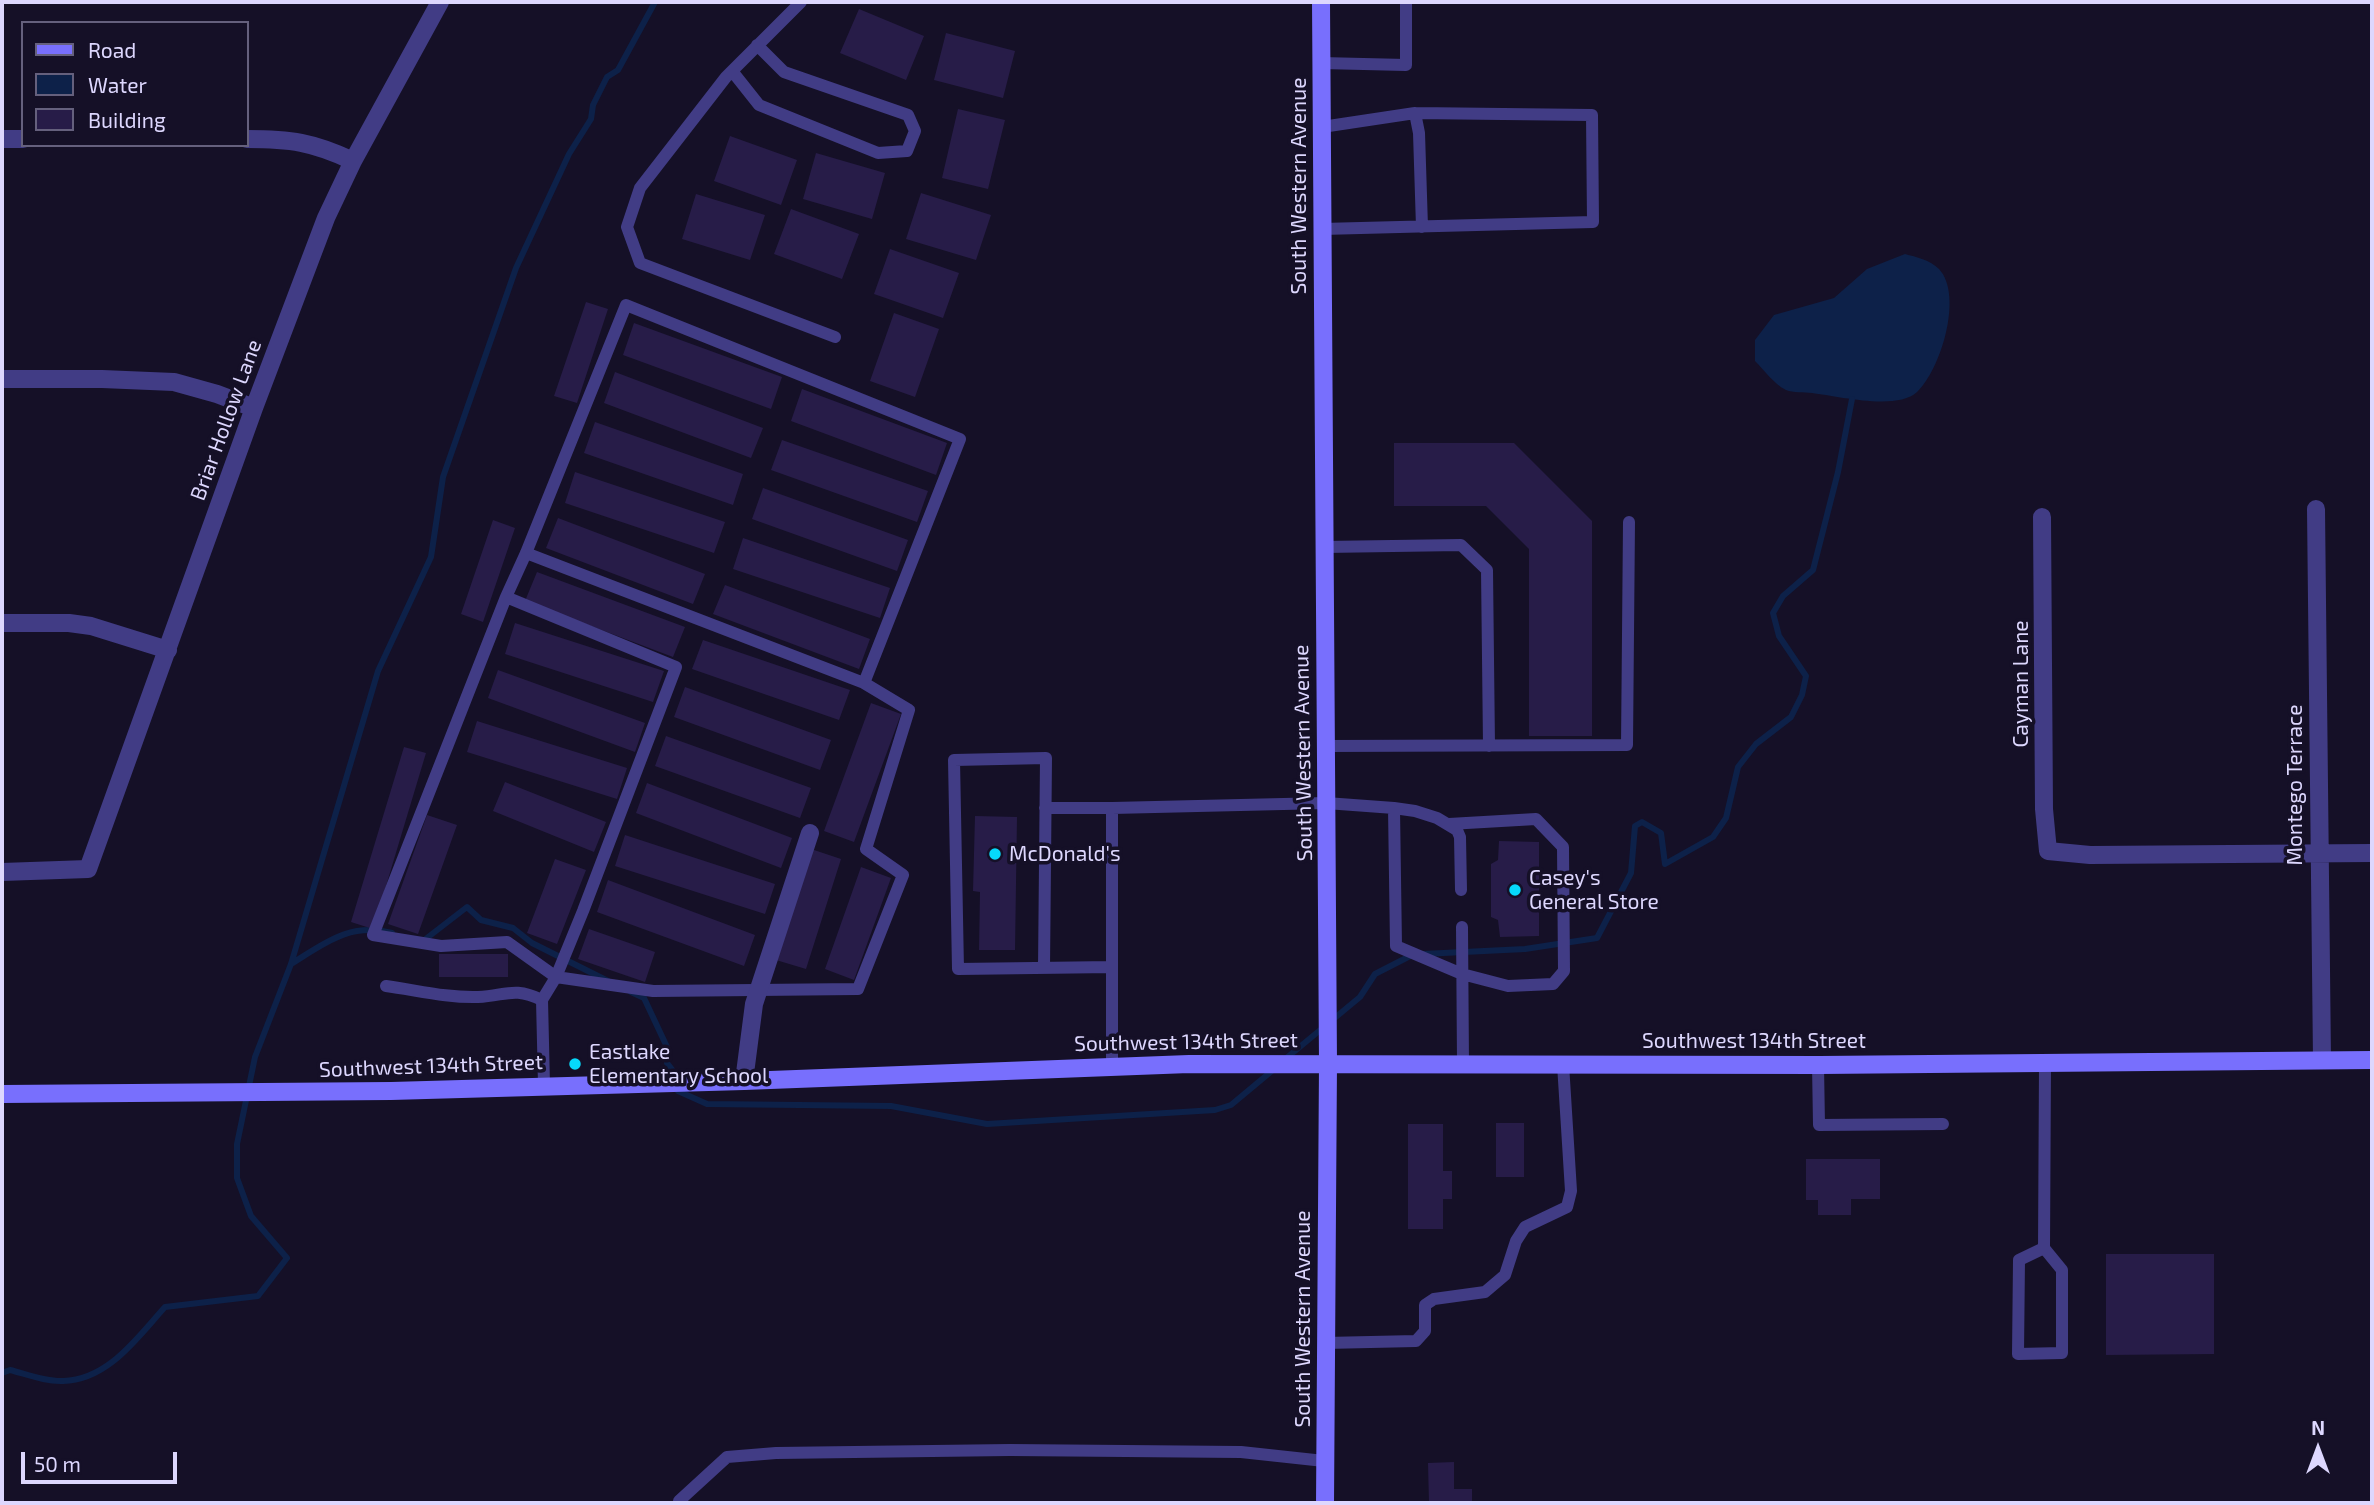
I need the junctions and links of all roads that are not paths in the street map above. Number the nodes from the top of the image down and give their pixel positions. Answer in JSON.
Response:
{"nodes":[{"id":1,"x":440,"y":2,"type":"edge"},
{"id":2,"x":801,"y":2,"type":"edge"},
{"id":3,"x":1321,"y":2,"type":"edge"},
{"id":4,"x":1406,"y":2,"type":"edge"},
{"id":5,"x":757,"y":45,"type":"junction"},
{"id":6,"x":1321,"y":64,"type":"junction"},
{"id":7,"x":732,"y":71,"type":"junction"},
{"id":8,"x":1415,"y":113,"type":"junction"},
{"id":9,"x":1322,"y":127,"type":"junction"},
{"id":10,"x":2,"y":139,"type":"edge"},
{"id":11,"x":21,"y":139,"type":"edge"},
{"id":12,"x":248,"y":139,"type":"edge"},
{"id":13,"x":353,"y":161,"type":"junction"},
{"id":14,"x":1422,"y":226,"type":"junction"},
{"id":15,"x":1322,"y":229,"type":"junction"},
{"id":16,"x":835,"y":337,"type":"dead end"},
{"id":17,"x":2,"y":379,"type":"edge"},
{"id":18,"x":254,"y":408,"type":"junction"},
{"id":19,"x":2316,"y":509,"type":"dead end"},
{"id":20,"x":2042,"y":517,"type":"dead end"},
{"id":21,"x":1629,"y":522,"type":"dead end"},
{"id":22,"x":1324,"y":547,"type":"junction"},
{"id":23,"x":526,"y":553,"type":"junction"},
{"id":24,"x":506,"y":597,"type":"junction"},
{"id":25,"x":2,"y":623,"type":"edge"},
{"id":26,"x":168,"y":650,"type":"junction"},
{"id":27,"x":864,"y":683,"type":"junction"},
{"id":28,"x":1326,"y":746,"type":"junction"},
{"id":29,"x":1489,"y":746,"type":"junction"},
{"id":30,"x":1326,"y":803,"type":"junction"},
{"id":31,"x":1045,"y":808,"type":"junction"},
{"id":32,"x":1112,"y":808,"type":"junction"},
{"id":33,"x":1394,"y":808,"type":"junction"},
{"id":34,"x":1449,"y":824,"type":"junction"},
{"id":35,"x":810,"y":833,"type":"dead end"},
{"id":36,"x":2318,"y":853,"type":"junction"},
{"id":37,"x":2372,"y":853,"type":"edge"},
{"id":38,"x":2,"y":872,"type":"edge"},
{"id":39,"x":1461,"y":890,"type":"dead end"},
{"id":40,"x":1462,"y":928,"type":"dead end"},
{"id":41,"x":1112,"y":967,"type":"junction"},
{"id":42,"x":1044,"y":968,"type":"junction"},
{"id":43,"x":1462,"y":974,"type":"junction"},
{"id":44,"x":556,"y":976,"type":"junction"},
{"id":45,"x":386,"y":986,"type":"dead end"},
{"id":46,"x":758,"y":990,"type":"junction"},
{"id":47,"x":542,"y":1000,"type":"junction"},
{"id":48,"x":2322,"y":1060,"type":"junction"},
{"id":49,"x":2372,"y":1060,"type":"edge"},
{"id":50,"x":1328,"y":1063,"type":"junction"},
{"id":51,"x":1463,"y":1063,"type":"junction"},
{"id":52,"x":1563,"y":1063,"type":"junction"},
{"id":53,"x":2045,"y":1063,"type":"junction"},
{"id":54,"x":1112,"y":1065,"type":"junction"},
{"id":55,"x":1818,"y":1065,"type":"junction"},
{"id":56,"x":744,"y":1081,"type":"junction"},
{"id":57,"x":544,"y":1085,"type":"junction"},
{"id":58,"x":2,"y":1094,"type":"edge"},
{"id":59,"x":1943,"y":1124,"type":"dead end"},
{"id":60,"x":2043,"y":1248,"type":"junction"},
{"id":61,"x":1325,"y":1343,"type":"junction"},
{"id":62,"x":1324,"y":1461,"type":"junction"},
{"id":63,"x":679,"y":1501,"type":"dead end"},
{"id":64,"x":1325,"y":1503,"type":"edge"}],
"edges":[{"from":1,"to":13,"type":"street","name":"Briar Hollow Lane"},
{"from":2,"to":5,"type":"lane"},
{"from":3,"to":6,"type":"main road","name":"South Western Avenue"},
{"from":4,"to":6,"type":"lane"},
{"from":5,"to":7,"type":"lane"},
{"from":5,"to":7,"type":"lane"},
{"from":6,"to":9,"type":"main road","name":"South Western Avenue"},
{"from":7,"to":16,"type":"lane"},
{"from":8,"to":9,"type":"lane"},
{"from":8,"to":14,"type":"lane"},
{"from":8,"to":14,"type":"lane"},
{"from":9,"to":15,"type":"main road","name":"South Western Avenue"},
{"from":10,"to":11,"type":"street"},
{"from":12,"to":13,"type":"street"},
{"from":13,"to":18,"type":"street","name":"Briar Hollow Lane"},
{"from":14,"to":15,"type":"lane"},
{"from":15,"to":22,"type":"main road","name":"South Western Avenue"},
{"from":17,"to":18,"type":"street"},
{"from":18,"to":26,"type":"street","name":"Briar Hollow Lane"},
{"from":19,"to":36,"type":"street","name":"Montego Terrace"},
{"from":20,"to":36,"type":"street","name":"Cayman Lane"},
{"from":21,"to":29,"type":"lane"},
{"from":22,"to":28,"type":"main road","name":"South Western Avenue"},
{"from":22,"to":29,"type":"lane"},
{"from":23,"to":24,"type":"lane"},
{"from":23,"to":27,"type":"lane"},
{"from":23,"to":27,"type":"lane"},
{"from":24,"to":44,"type":"lane"},
{"from":24,"to":44,"type":"lane"},
{"from":25,"to":26,"type":"street"},
{"from":26,"to":38,"type":"street","name":"Briar Hollow Lane"},
{"from":27,"to":46,"type":"lane"},
{"from":28,"to":29,"type":"lane"},
{"from":28,"to":30,"type":"main road","name":"South Western Avenue"},
{"from":30,"to":32,"type":"lane"},
{"from":30,"to":33,"type":"lane"},
{"from":30,"to":50,"type":"main road","name":"South Western Avenue"},
{"from":31,"to":32,"type":"lane"},
{"from":31,"to":42,"type":"lane"},
{"from":31,"to":42,"type":"lane"},
{"from":32,"to":41,"type":"lane"},
{"from":33,"to":34,"type":"lane"},
{"from":33,"to":43,"type":"lane"},
{"from":34,"to":39,"type":"lane"},
{"from":34,"to":43,"type":"lane"},
{"from":35,"to":46,"type":"street"},
{"from":36,"to":37,"type":"street"},
{"from":36,"to":48,"type":"street","name":"Montego Terrace"},
{"from":40,"to":43,"type":"lane"},
{"from":41,"to":42,"type":"lane"},
{"from":41,"to":54,"type":"lane"},
{"from":43,"to":51,"type":"lane"},
{"from":44,"to":46,"type":"lane"},
{"from":44,"to":47,"type":"lane"},
{"from":45,"to":47,"type":"lane"},
{"from":46,"to":56,"type":"street"},
{"from":47,"to":57,"type":"lane"},
{"from":48,"to":49,"type":"main road","name":"Southwest 134th Street"},
{"from":48,"to":53,"type":"main road","name":"Southwest 134th Street"},
{"from":50,"to":51,"type":"main road","name":"Southwest 134th Street"},
{"from":50,"to":54,"type":"main road","name":"Southwest 134th Street"},
{"from":50,"to":61,"type":"main road","name":"South Western Avenue"},
{"from":51,"to":52,"type":"main road","name":"Southwest 134th Street"},
{"from":52,"to":55,"type":"main road","name":"Southwest 134th Street"},
{"from":52,"to":61,"type":"lane"},
{"from":53,"to":55,"type":"main road","name":"Southwest 134th Street"},
{"from":53,"to":60,"type":"lane"},
{"from":54,"to":56,"type":"main road","name":"Southwest 134th Street"},
{"from":55,"to":59,"type":"lane"},
{"from":56,"to":57,"type":"main road","name":"Southwest 134th Street"},
{"from":57,"to":58,"type":"main road","name":"Southwest 134th Street"},
{"from":60,"to":60,"type":"lane"},
{"from":61,"to":62,"type":"main road","name":"South Western Avenue"},
{"from":62,"to":63,"type":"lane"},
{"from":62,"to":64,"type":"main road","name":"South Western Avenue"}]}
